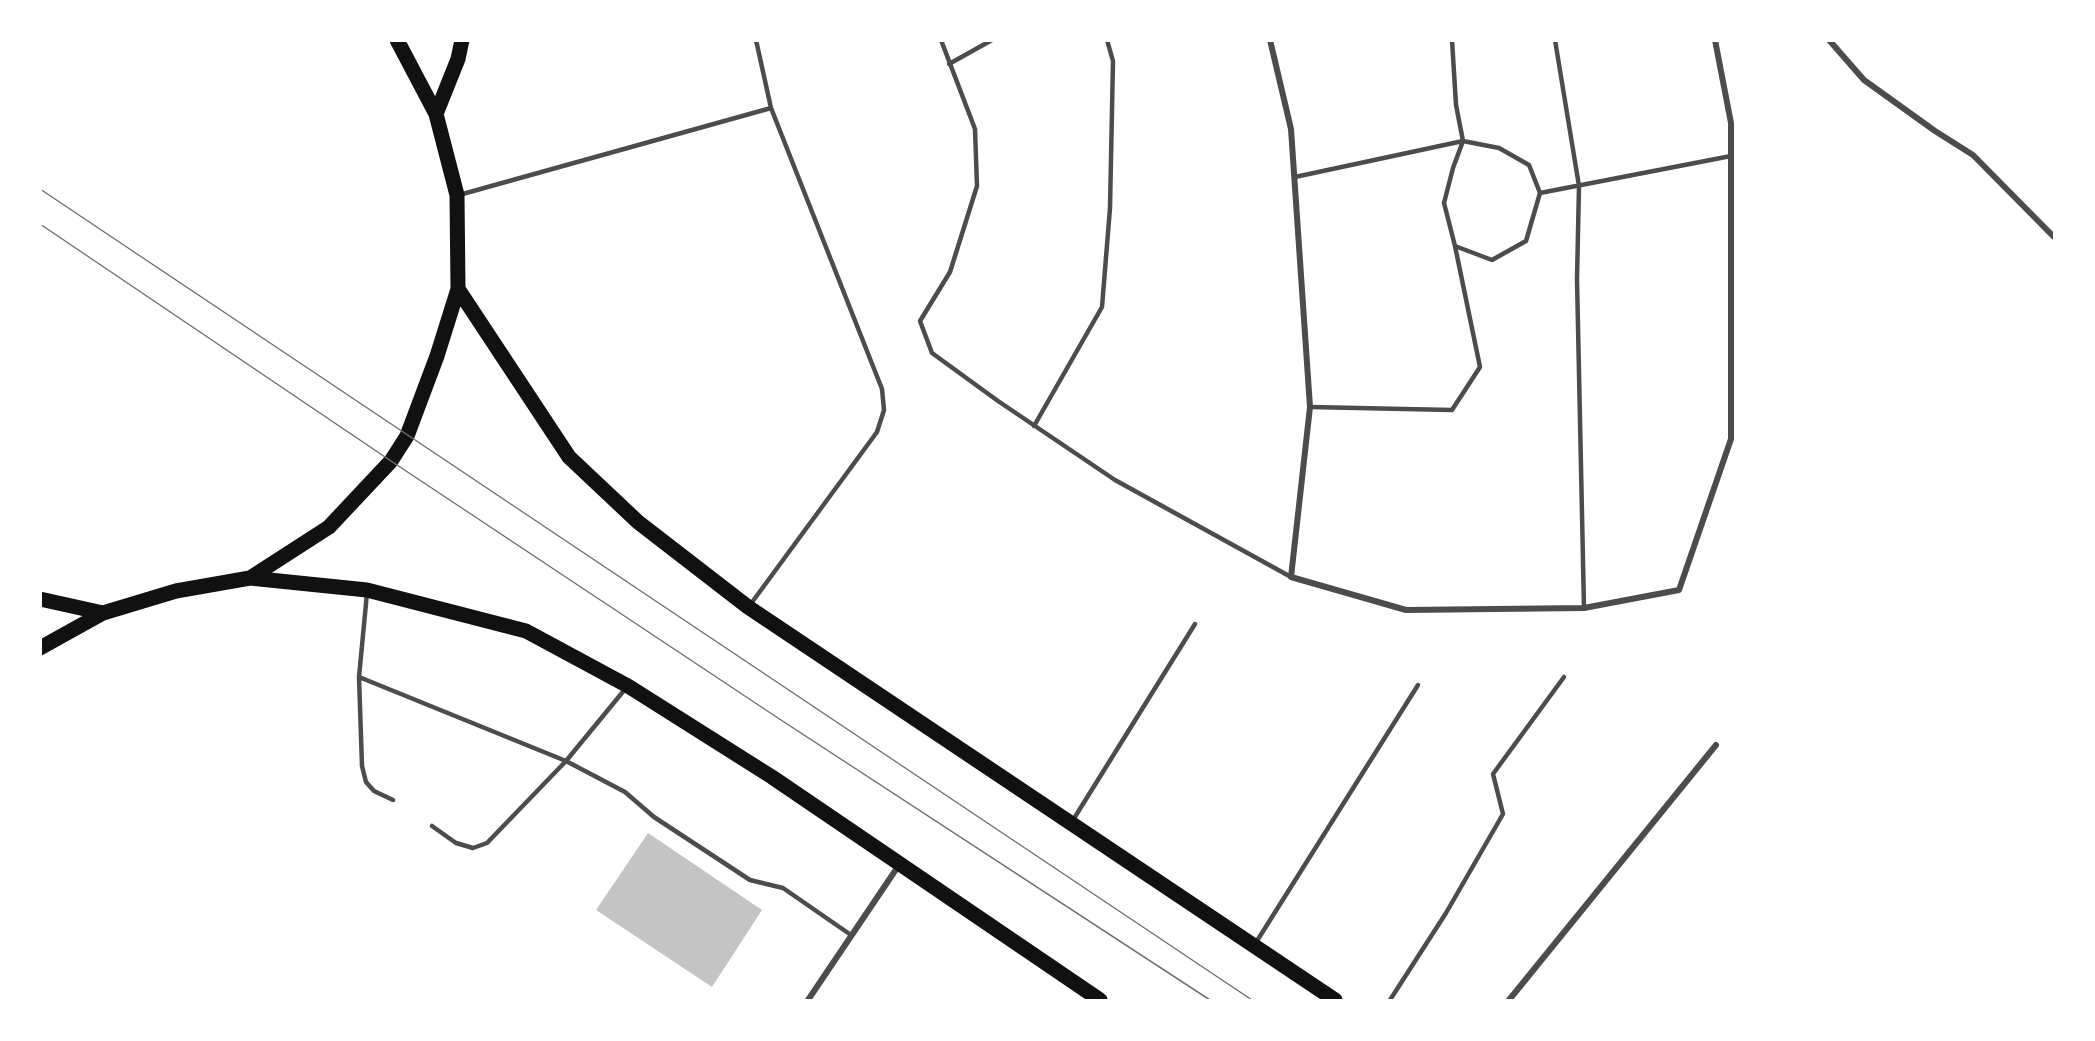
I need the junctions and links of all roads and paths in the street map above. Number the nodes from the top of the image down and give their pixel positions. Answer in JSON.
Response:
{"nodes":[{"id":1,"x":397,"y":40,"type":"edge"},
{"id":2,"x":462,"y":40,"type":"edge"},
{"id":3,"x":756,"y":40,"type":"edge"},
{"id":4,"x":941,"y":40,"type":"edge"},
{"id":5,"x":992,"y":40,"type":"edge"},
{"id":6,"x":1107,"y":40,"type":"edge"},
{"id":7,"x":1270,"y":40,"type":"edge"},
{"id":8,"x":1452,"y":40,"type":"edge"},
{"id":9,"x":1556,"y":40,"type":"edge"},
{"id":10,"x":1715,"y":40,"type":"edge"},
{"id":11,"x":1829,"y":40,"type":"edge"},
{"id":12,"x":950,"y":64,"type":"junction"},
{"id":13,"x":771,"y":108,"type":"junction"},
{"id":14,"x":436,"y":114,"type":"junction"},
{"id":15,"x":1463,"y":141,"type":"junction"},
{"id":16,"x":1731,"y":156,"type":"junction"},
{"id":17,"x":1295,"y":177,"type":"junction"},
{"id":18,"x":1579,"y":186,"type":"junction"},
{"id":19,"x":1540,"y":193,"type":"junction"},
{"id":20,"x":457,"y":195,"type":"junction"},
{"id":21,"x":2055,"y":237,"type":"edge"},
{"id":22,"x":1455,"y":246,"type":"junction"},
{"id":23,"x":458,"y":289,"type":"junction"},
{"id":24,"x":1310,"y":407,"type":"junction"},
{"id":25,"x":1034,"y":426,"type":"junction"},
{"id":26,"x":1291,"y":577,"type":"junction"},
{"id":27,"x":250,"y":578,"type":"junction"},
{"id":28,"x":367,"y":590,"type":"junction"},
{"id":29,"x":40,"y":599,"type":"edge"},
{"id":30,"x":748,"y":607,"type":"junction"},
{"id":31,"x":1584,"y":608,"type":"junction"},
{"id":32,"x":103,"y":613,"type":"junction"},
{"id":33,"x":1195,"y":624,"type":"dead end"},
{"id":34,"x":40,"y":648,"type":"edge"},
{"id":35,"x":359,"y":677,"type":"junction"},
{"id":36,"x":1564,"y":677,"type":"dead end"},
{"id":37,"x":1418,"y":685,"type":"dead end"},
{"id":38,"x":628,"y":686,"type":"junction"},
{"id":39,"x":1716,"y":745,"type":"dead end"},
{"id":40,"x":566,"y":761,"type":"junction"},
{"id":41,"x":393,"y":800,"type":"dead end"},
{"id":42,"x":1071,"y":824,"type":"junction"},
{"id":43,"x":432,"y":826,"type":"dead end"},
{"id":44,"x":899,"y":864,"type":"junction"},
{"id":45,"x":851,"y":935,"type":"junction"},
{"id":46,"x":1253,"y":946,"type":"junction"},
{"id":47,"x":808,"y":1000,"type":"edge"},
{"id":48,"x":1100,"y":1000,"type":"edge"},
{"id":49,"x":1335,"y":1000,"type":"edge"},
{"id":50,"x":1390,"y":1000,"type":"edge"},
{"id":51,"x":1509,"y":1000,"type":"edge"}],
"edges":[{"from":1,"to":14,"type":"main road"},
{"from":2,"to":14,"type":"main road"},
{"from":3,"to":13,"type":"lane"},
{"from":4,"to":12,"type":"lane"},
{"from":5,"to":12,"type":"lane"},
{"from":6,"to":25,"type":"lane"},
{"from":7,"to":17,"type":"street"},
{"from":8,"to":15,"type":"lane"},
{"from":9,"to":18,"type":"lane"},
{"from":10,"to":16,"type":"street"},
{"from":11,"to":21,"type":"street"},
{"from":12,"to":25,"type":"lane"},
{"from":13,"to":20,"type":"lane"},
{"from":13,"to":30,"type":"lane"},
{"from":14,"to":20,"type":"main road"},
{"from":15,"to":17,"type":"lane"},
{"from":15,"to":19,"type":"lane"},
{"from":15,"to":22,"type":"lane"},
{"from":16,"to":18,"type":"lane"},
{"from":16,"to":31,"type":"street"},
{"from":17,"to":24,"type":"street"},
{"from":18,"to":19,"type":"lane"},
{"from":18,"to":31,"type":"lane"},
{"from":19,"to":22,"type":"lane"},
{"from":20,"to":23,"type":"main road"},
{"from":22,"to":24,"type":"lane"},
{"from":23,"to":27,"type":"main road"},
{"from":23,"to":30,"type":"main road"},
{"from":24,"to":26,"type":"street"},
{"from":25,"to":26,"type":"lane"},
{"from":26,"to":31,"type":"street"},
{"from":27,"to":28,"type":"main road"},
{"from":27,"to":32,"type":"main road"},
{"from":28,"to":35,"type":"lane"},
{"from":28,"to":38,"type":"main road"},
{"from":29,"to":32,"type":"main road"},
{"from":30,"to":42,"type":"main road"},
{"from":32,"to":34,"type":"main road"},
{"from":33,"to":42,"type":"lane"},
{"from":35,"to":40,"type":"lane"},
{"from":35,"to":41,"type":"lane"},
{"from":36,"to":50,"type":"lane"},
{"from":37,"to":46,"type":"lane"},
{"from":38,"to":40,"type":"lane"},
{"from":38,"to":44,"type":"main road"},
{"from":39,"to":51,"type":"street"},
{"from":40,"to":43,"type":"lane"},
{"from":40,"to":45,"type":"lane"},
{"from":42,"to":46,"type":"main road"},
{"from":44,"to":45,"type":"street"},
{"from":44,"to":48,"type":"main road"},
{"from":45,"to":47,"type":"street"},
{"from":46,"to":49,"type":"main road"}]}
